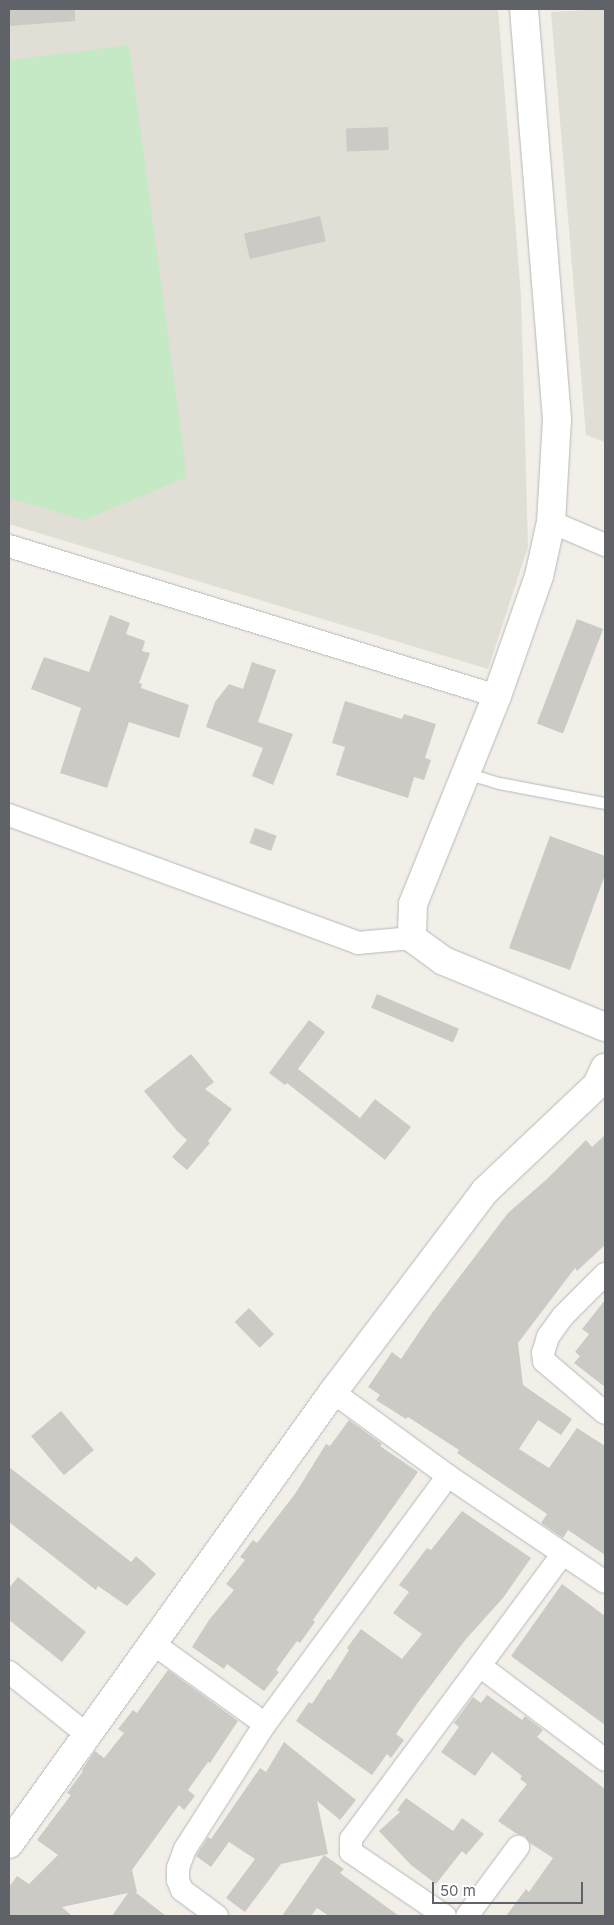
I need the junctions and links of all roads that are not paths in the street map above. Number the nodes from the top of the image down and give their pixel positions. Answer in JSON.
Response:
{"nodes":[{"id":1,"x":524,"y":9,"type":"edge"},
{"id":2,"x":551,"y":522,"type":"junction"},
{"id":3,"x":605,"y":545,"type":"edge"},
{"id":4,"x":9,"y":546,"type":"edge"},
{"id":5,"x":497,"y":696,"type":"junction"},
{"id":6,"x":466,"y":773,"type":"junction"},
{"id":7,"x":605,"y":803,"type":"edge"},
{"id":8,"x":9,"y":815,"type":"edge"},
{"id":9,"x":412,"y":938,"type":"junction"},
{"id":10,"x":605,"y":1027,"type":"edge"},
{"id":11,"x":602,"y":1083,"type":"edge"},
{"id":12,"x":605,"y":1274,"type":"edge"},
{"id":13,"x":333,"y":1392,"type":"junction"},
{"id":14,"x":605,"y":1413,"type":"edge"},
{"id":15,"x":448,"y":1476,"type":"junction"},
{"id":16,"x":563,"y":1554,"type":"junction"},
{"id":17,"x":605,"y":1582,"type":"edge"},
{"id":18,"x":151,"y":1642,"type":"junction"},
{"id":19,"x":480,"y":1666,"type":"junction"},
{"id":20,"x":9,"y":1672,"type":"edge"},
{"id":21,"x":265,"y":1724,"type":"junction"},
{"id":22,"x":86,"y":1734,"type":"junction"},
{"id":23,"x":605,"y":1760,"type":"edge"},
{"id":24,"x":9,"y":1844,"type":"edge"},
{"id":25,"x":518,"y":1847,"type":"dead end"},
{"id":26,"x":217,"y":1916,"type":"edge"},
{"id":27,"x":445,"y":1916,"type":"edge"},
{"id":28,"x":467,"y":1916,"type":"edge"}],
"edges":[{"from":1,"to":2,"type":"street"},
{"from":2,"to":3,"type":"street"},
{"from":2,"to":5,"type":"street"},
{"from":4,"to":5,"type":"street"},
{"from":5,"to":6,"type":"street"},
{"from":6,"to":7,"type":"lane"},
{"from":6,"to":9,"type":"street"},
{"from":8,"to":9,"type":"street"},
{"from":9,"to":10,"type":"street"},
{"from":11,"to":13,"type":"street"},
{"from":12,"to":14,"type":"street"},
{"from":13,"to":15,"type":"street"},
{"from":13,"to":18,"type":"street"},
{"from":15,"to":16,"type":"street"},
{"from":15,"to":21,"type":"street"},
{"from":16,"to":17,"type":"street"},
{"from":16,"to":19,"type":"street"},
{"from":18,"to":21,"type":"street"},
{"from":18,"to":22,"type":"street"},
{"from":19,"to":23,"type":"street"},
{"from":19,"to":27,"type":"street"},
{"from":20,"to":22,"type":"street"},
{"from":21,"to":26,"type":"street"},
{"from":22,"to":24,"type":"street"},
{"from":25,"to":28,"type":"street"}]}
